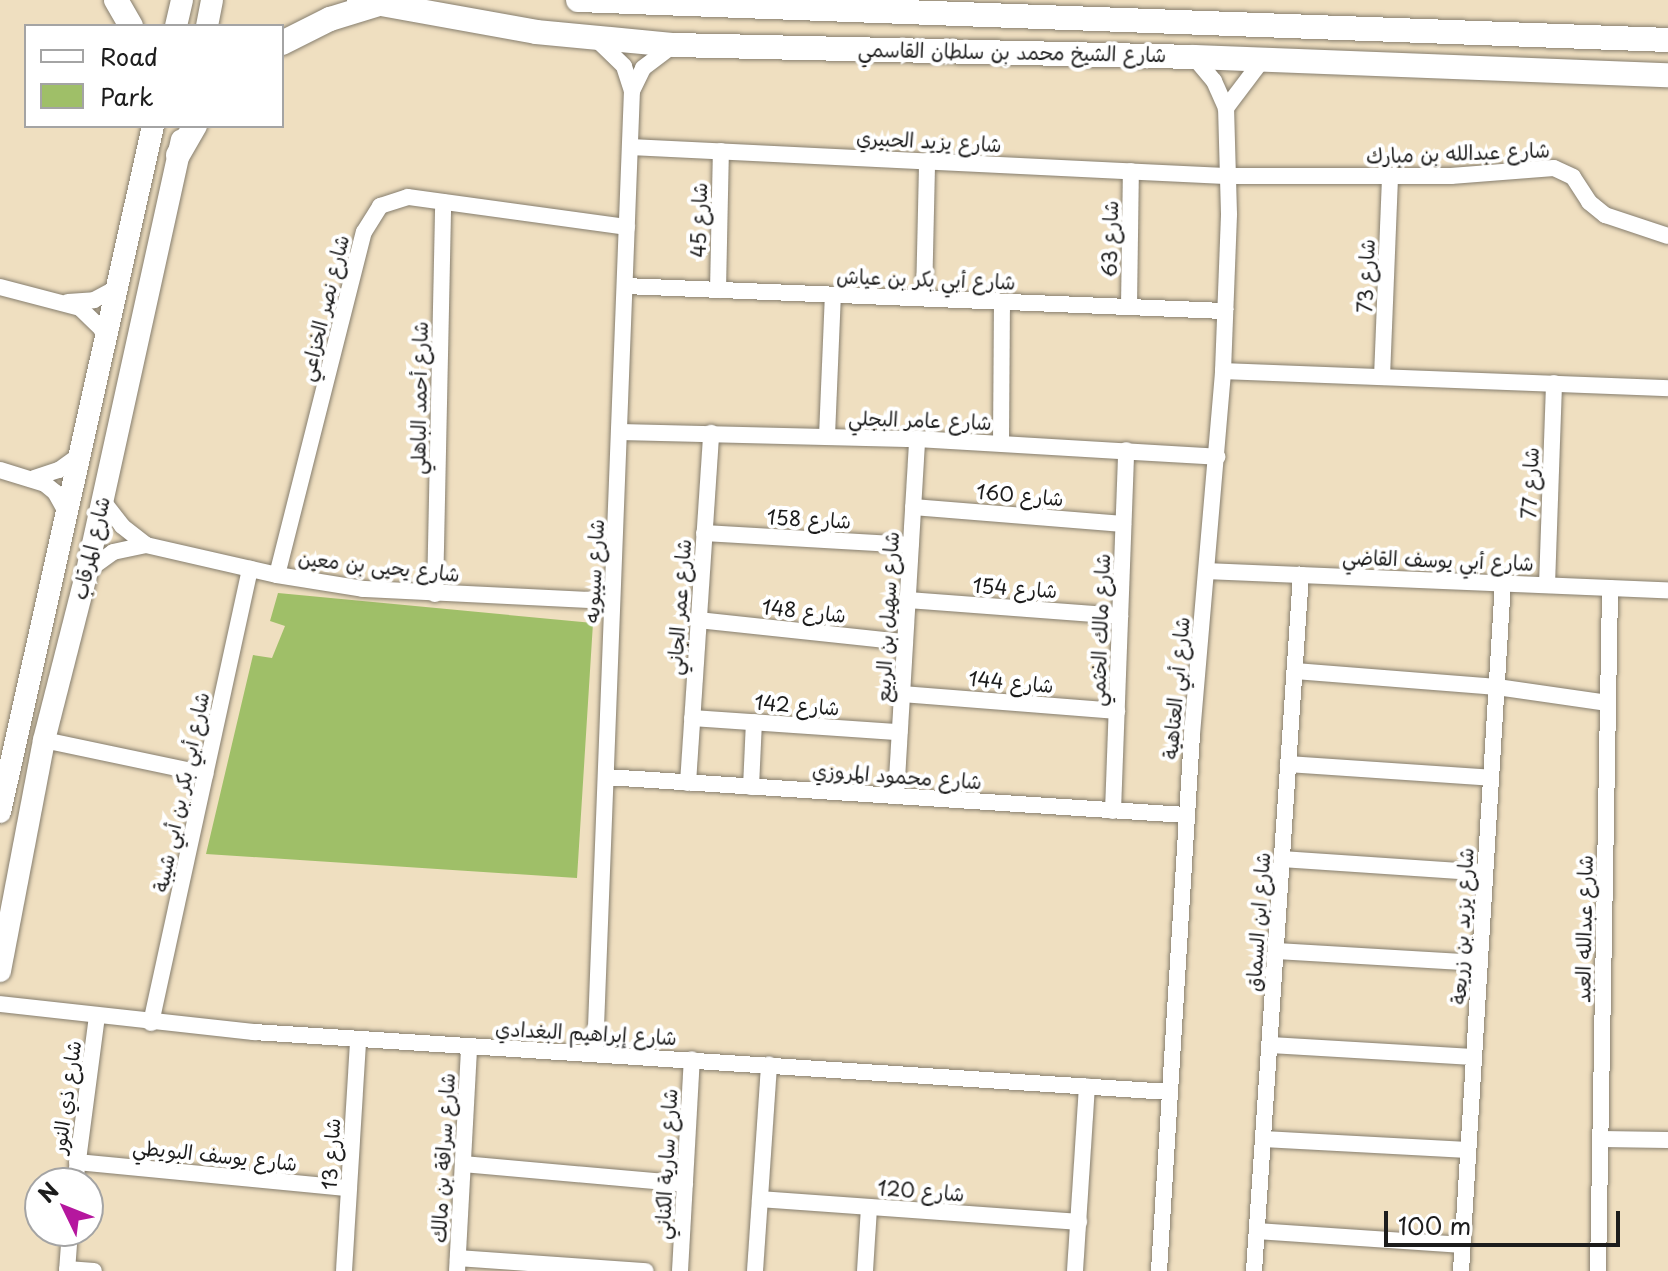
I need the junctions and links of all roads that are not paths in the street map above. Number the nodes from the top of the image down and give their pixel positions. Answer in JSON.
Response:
{"nodes":[{"id":1,"x":116,"y":0,"type":"edge"},
{"id":2,"x":182,"y":0,"type":"edge"},
{"id":3,"x":212,"y":0,"type":"edge"},
{"id":4,"x":578,"y":0,"type":"edge"},
{"id":5,"x":369,"y":2,"type":"edge"},
{"id":6,"x":669,"y":3,"type":"edge"},
{"id":7,"x":130,"y":24,"type":"edge"},
{"id":8,"x":176,"y":24,"type":"edge"},
{"id":9,"x":207,"y":24,"type":"edge"},
{"id":10,"x":1665,"y":38,"type":"edge"},
{"id":11,"x":595,"y":39,"type":"junction"},
{"id":12,"x":284,"y":42,"type":"edge"},
{"id":13,"x":674,"y":45,"type":"junction"},
{"id":14,"x":1194,"y":57,"type":"junction"},
{"id":15,"x":1263,"y":59,"type":"junction"},
{"id":16,"x":1668,"y":75,"type":"edge"},
{"id":17,"x":632,"y":91,"type":"junction"},
{"id":18,"x":1226,"y":108,"type":"junction"},
{"id":19,"x":153,"y":128,"type":"edge"},
{"id":20,"x":185,"y":128,"type":"edge"},
{"id":21,"x":194,"y":128,"type":"edge"},
{"id":22,"x":630,"y":147,"type":"junction"},
{"id":23,"x":721,"y":151,"type":"junction"},
{"id":24,"x":178,"y":155,"type":"junction"},
{"id":25,"x":927,"y":161,"type":"junction"},
{"id":26,"x":1131,"y":171,"type":"junction"},
{"id":27,"x":1225,"y":176,"type":"junction"},
{"id":28,"x":1390,"y":177,"type":"junction"},
{"id":29,"x":443,"y":202,"type":"junction"},
{"id":30,"x":627,"y":227,"type":"junction"},
{"id":31,"x":1668,"y":236,"type":"edge"},
{"id":32,"x":625,"y":286,"type":"junction"},
{"id":33,"x":0,"y":287,"type":"edge"},
{"id":34,"x":118,"y":287,"type":"junction"},
{"id":35,"x":718,"y":290,"type":"junction"},
{"id":36,"x":833,"y":295,"type":"junction"},
{"id":37,"x":924,"y":298,"type":"junction"},
{"id":38,"x":66,"y":302,"type":"junction"},
{"id":39,"x":1002,"y":302,"type":"junction"},
{"id":40,"x":1129,"y":307,"type":"junction"},
{"id":41,"x":1225,"y":311,"type":"junction"},
{"id":42,"x":106,"y":340,"type":"junction"},
{"id":43,"x":1223,"y":371,"type":"junction"},
{"id":44,"x":1382,"y":377,"type":"junction"},
{"id":45,"x":1554,"y":383,"type":"junction"},
{"id":46,"x":1668,"y":388,"type":"edge"},
{"id":47,"x":620,"y":432,"type":"junction"},
{"id":48,"x":711,"y":433,"type":"junction"},
{"id":49,"x":827,"y":436,"type":"junction"},
{"id":50,"x":917,"y":439,"type":"junction"},
{"id":51,"x":1001,"y":443,"type":"junction"},
{"id":52,"x":1126,"y":450,"type":"junction"},
{"id":53,"x":81,"y":454,"type":"junction"},
{"id":54,"x":1217,"y":457,"type":"junction"},
{"id":55,"x":0,"y":470,"type":"edge"},
{"id":56,"x":34,"y":478,"type":"junction"},
{"id":57,"x":102,"y":500,"type":"junction"},
{"id":58,"x":913,"y":507,"type":"junction"},
{"id":59,"x":67,"y":514,"type":"junction"},
{"id":60,"x":1123,"y":524,"type":"junction"},
{"id":61,"x":704,"y":533,"type":"junction"},
{"id":62,"x":146,"y":545,"type":"junction"},
{"id":63,"x":911,"y":545,"type":"junction"},
{"id":64,"x":250,"y":569,"type":"junction"},
{"id":65,"x":87,"y":571,"type":"junction"},
{"id":66,"x":1207,"y":571,"type":"junction"},
{"id":67,"x":277,"y":575,"type":"junction"},
{"id":68,"x":1301,"y":575,"type":"junction"},
{"id":69,"x":1503,"y":583,"type":"junction"},
{"id":70,"x":1547,"y":585,"type":"junction"},
{"id":71,"x":1610,"y":588,"type":"junction"},
{"id":72,"x":1668,"y":590,"type":"edge"},
{"id":73,"x":435,"y":594,"type":"junction"},
{"id":74,"x":908,"y":600,"type":"junction"},
{"id":75,"x":612,"y":601,"type":"junction"},
{"id":76,"x":1120,"y":616,"type":"junction"},
{"id":77,"x":698,"y":620,"type":"junction"},
{"id":78,"x":905,"y":642,"type":"junction"},
{"id":79,"x":1295,"y":671,"type":"junction"},
{"id":80,"x":1497,"y":687,"type":"junction"},
{"id":81,"x":902,"y":694,"type":"junction"},
{"id":82,"x":1608,"y":703,"type":"junction"},
{"id":83,"x":1117,"y":711,"type":"junction"},
{"id":84,"x":692,"y":718,"type":"junction"},
{"id":85,"x":754,"y":722,"type":"junction"},
{"id":86,"x":900,"y":732,"type":"junction"},
{"id":87,"x":44,"y":740,"type":"junction"},
{"id":88,"x":1288,"y":764,"type":"junction"},
{"id":89,"x":205,"y":774,"type":"junction"},
{"id":90,"x":606,"y":777,"type":"junction"},
{"id":91,"x":1491,"y":778,"type":"junction"},
{"id":92,"x":688,"y":783,"type":"junction"},
{"id":93,"x":751,"y":787,"type":"junction"},
{"id":94,"x":896,"y":796,"type":"junction"},
{"id":95,"x":1113,"y":811,"type":"junction"},
{"id":96,"x":0,"y":812,"type":"edge"},
{"id":97,"x":1186,"y":815,"type":"junction"},
{"id":98,"x":1282,"y":859,"type":"junction"},
{"id":99,"x":1485,"y":873,"type":"junction"},
{"id":100,"x":1276,"y":951,"type":"junction"},
{"id":101,"x":1480,"y":963,"type":"junction"},
{"id":102,"x":0,"y":971,"type":"edge"},
{"id":103,"x":0,"y":1004,"type":"edge"},
{"id":104,"x":97,"y":1017,"type":"junction"},
{"id":105,"x":151,"y":1023,"type":"junction"},
{"id":106,"x":358,"y":1040,"type":"junction"},
{"id":107,"x":1270,"y":1045,"type":"junction"},
{"id":108,"x":469,"y":1046,"type":"junction"},
{"id":109,"x":595,"y":1053,"type":"junction"},
{"id":110,"x":1474,"y":1057,"type":"junction"},
{"id":111,"x":692,"y":1059,"type":"junction"},
{"id":112,"x":769,"y":1064,"type":"junction"},
{"id":113,"x":1087,"y":1086,"type":"junction"},
{"id":114,"x":1170,"y":1092,"type":"junction"},
{"id":115,"x":1263,"y":1139,"type":"junction"},
{"id":116,"x":1601,"y":1139,"type":"junction"},
{"id":117,"x":1668,"y":1140,"type":"edge"},
{"id":118,"x":1468,"y":1150,"type":"junction"},
{"id":119,"x":77,"y":1162,"type":"junction"},
{"id":120,"x":463,"y":1164,"type":"junction"},
{"id":121,"x":77,"y":1167,"type":"edge"},
{"id":122,"x":685,"y":1184,"type":"junction"},
{"id":123,"x":349,"y":1188,"type":"junction"},
{"id":124,"x":760,"y":1199,"type":"junction"},
{"id":125,"x":869,"y":1207,"type":"junction"},
{"id":126,"x":1079,"y":1222,"type":"junction"},
{"id":127,"x":1257,"y":1231,"type":"junction"},
{"id":128,"x":1463,"y":1245,"type":"junction"},
{"id":129,"x":69,"y":1247,"type":"edge"},
{"id":130,"x":457,"y":1264,"type":"edge"},
{"id":131,"x":67,"y":1270,"type":"edge"},
{"id":132,"x":94,"y":1271,"type":"edge"},
{"id":133,"x":344,"y":1271,"type":"edge"},
{"id":134,"x":646,"y":1271,"type":"edge"},
{"id":135,"x":680,"y":1271,"type":"edge"},
{"id":136,"x":755,"y":1271,"type":"edge"},
{"id":137,"x":865,"y":1271,"type":"edge"},
{"id":138,"x":1075,"y":1271,"type":"edge"},
{"id":139,"x":1159,"y":1271,"type":"edge"},
{"id":140,"x":1254,"y":1271,"type":"edge"},
{"id":141,"x":1461,"y":1271,"type":"edge"},
{"id":142,"x":1598,"y":1271,"type":"edge"}],
"edges":[{"from":1,"to":7,"type":"main road"},
{"from":2,"to":8,"type":"main road"},
{"from":3,"to":9,"type":"main road"},
{"from":4,"to":6,"type":"main road","name":"شارع الشيخ محمد بن سلطان القاسمي"},
{"from":5,"to":11,"type":"main road","name":"شارع الشيخ محمد بن سلطان القاسمي"},
{"from":5,"to":12,"type":"main road"},
{"from":6,"to":10,"type":"main road","name":"شارع الشيخ محمد بن سلطان القاسمي"},
{"from":11,"to":13,"type":"main road","name":"شارع الشيخ محمد بن سلطان القاسمي"},
{"from":11,"to":17,"type":"street","name":"شارع سيبويه"},
{"from":13,"to":14,"type":"main road","name":"شارع الشيخ محمد بن سلطان القاسمي"},
{"from":13,"to":17,"type":"street"},
{"from":14,"to":15,"type":"main road","name":"شارع الشيخ محمد بن سلطان القاسمي"},
{"from":14,"to":18,"type":"street","name":"شارع أبي العتاهية"},
{"from":15,"to":16,"type":"main road","name":"شارع الشيخ محمد بن سلطان القاسمي"},
{"from":15,"to":18,"type":"street"},
{"from":17,"to":22,"type":"street","name":"شارع سيبويه"},
{"from":18,"to":27,"type":"street","name":"شارع أبي العتاهية"},
{"from":19,"to":34,"type":"main road","name":"شارع المرقاب"},
{"from":20,"to":24,"type":"main road","name":"شارع المرقاب"},
{"from":21,"to":24,"type":"main road"},
{"from":22,"to":23,"type":"street","name":"شارع يزيد الحبيري"},
{"from":22,"to":30,"type":"street","name":"شارع سيبويه"},
{"from":23,"to":25,"type":"street","name":"شارع يزيد الحبيري"},
{"from":23,"to":35,"type":"street","name":"شارع 45"},
{"from":24,"to":57,"type":"main road","name":"شارع المرقاب"},
{"from":25,"to":26,"type":"street","name":"شارع يزيد الحبيري"},
{"from":25,"to":37,"type":"street"},
{"from":26,"to":27,"type":"street","name":"شارع يزيد الحبيري"},
{"from":26,"to":40,"type":"street","name":"شارع 63"},
{"from":27,"to":28,"type":"street","name":"شارع عبدالله بن مبارك"},
{"from":27,"to":41,"type":"street","name":"شارع أبي العتاهية"},
{"from":28,"to":31,"type":"street","name":"شارع عبدالله بن مبارك"},
{"from":28,"to":44,"type":"street","name":"شارع 73"},
{"from":29,"to":30,"type":"street","name":"شارع نصر الخزاعي"},
{"from":29,"to":67,"type":"street","name":"شارع نصر الخزاعي"},
{"from":29,"to":73,"type":"street","name":"شارع أحمد الباهلي"},
{"from":30,"to":32,"type":"street","name":"شارع سيبويه"},
{"from":32,"to":35,"type":"street","name":"شارع أبي بكر بن عياش"},
{"from":32,"to":47,"type":"street","name":"شارع سيبويه"},
{"from":33,"to":38,"type":"street"},
{"from":34,"to":38,"type":"street"},
{"from":34,"to":42,"type":"main road","name":"شارع المرقاب"},
{"from":35,"to":36,"type":"street","name":"شارع أبي بكر بن عياش"},
{"from":36,"to":37,"type":"street","name":"شارع أبي بكر بن عياش"},
{"from":36,"to":49,"type":"street"},
{"from":37,"to":39,"type":"street","name":"شارع أبي بكر بن عياش"},
{"from":38,"to":42,"type":"street"},
{"from":39,"to":40,"type":"street","name":"شارع أبي بكر بن عياش"},
{"from":39,"to":51,"type":"street"},
{"from":40,"to":41,"type":"street","name":"شارع أبي بكر بن عياش"},
{"from":41,"to":43,"type":"street","name":"شارع أبي العتاهية"},
{"from":42,"to":53,"type":"main road","name":"شارع المرقاب"},
{"from":43,"to":44,"type":"street"},
{"from":43,"to":54,"type":"street","name":"شارع أبي العتاهية"},
{"from":44,"to":45,"type":"street"},
{"from":45,"to":46,"type":"street"},
{"from":45,"to":70,"type":"street","name":"شارع 77"},
{"from":47,"to":48,"type":"street","name":"شارع عامر البجلي"},
{"from":47,"to":75,"type":"street","name":"شارع سيبويه"},
{"from":48,"to":49,"type":"street","name":"شارع عامر البجلي"},
{"from":48,"to":61,"type":"street","name":"شارع عمر الجاني"},
{"from":49,"to":50,"type":"street","name":"شارع عامر البجلي"},
{"from":50,"to":51,"type":"street","name":"شارع عامر البجلي"},
{"from":50,"to":58,"type":"street","name":"شارع سهيل بن الربيع"},
{"from":51,"to":52,"type":"street","name":"شارع عامر البجلي"},
{"from":52,"to":54,"type":"street","name":"شارع عامر البجلي"},
{"from":52,"to":60,"type":"street","name":"شارع مالك الخثمي"},
{"from":53,"to":56,"type":"street"},
{"from":53,"to":59,"type":"main road","name":"شارع المرقاب"},
{"from":54,"to":66,"type":"street","name":"شارع أبي العتاهية"},
{"from":55,"to":56,"type":"street"},
{"from":56,"to":59,"type":"street"},
{"from":57,"to":62,"type":"street","name":"شارع يحيى بن معين"},
{"from":57,"to":65,"type":"main road","name":"شارع المرقاب"},
{"from":58,"to":60,"type":"street","name":"شارع 160"},
{"from":58,"to":63,"type":"street","name":"شارع سهيل بن الربيع"},
{"from":59,"to":96,"type":"main road","name":"شارع المرقاب"},
{"from":60,"to":76,"type":"street","name":"شارع مالك الخثمي"},
{"from":61,"to":63,"type":"street","name":"شارع 158"},
{"from":61,"to":77,"type":"street","name":"شارع عمر الجاني"},
{"from":62,"to":64,"type":"street","name":"شارع يحيى بن معين"},
{"from":62,"to":65,"type":"street","name":"شارع يحيى بن معين"},
{"from":63,"to":74,"type":"street","name":"شارع سهيل بن الربيع"},
{"from":64,"to":67,"type":"street","name":"شارع يحيى بن معين"},
{"from":64,"to":89,"type":"street","name":"شارع أبي بكر بن أبي شيبة"},
{"from":65,"to":87,"type":"main road","name":"شارع المرقاب"},
{"from":66,"to":68,"type":"street","name":"شارع أبي يوسف القاضي"},
{"from":66,"to":97,"type":"street","name":"شارع أبي العتاهية"},
{"from":67,"to":73,"type":"street","name":"شارع يحيى بن معين"},
{"from":68,"to":69,"type":"street","name":"شارع أبي يوسف القاضي"},
{"from":68,"to":79,"type":"street","name":"شارع ابن السماق"},
{"from":69,"to":70,"type":"street","name":"شارع أبي يوسف القاضي"},
{"from":69,"to":80,"type":"street","name":"شارع يزيد بن زريعة"},
{"from":70,"to":71,"type":"street","name":"شارع أبي يوسف القاضي"},
{"from":71,"to":72,"type":"street","name":"شارع أبي يوسف القاضي"},
{"from":71,"to":82,"type":"street","name":"شارع عبدالله العبد"},
{"from":73,"to":75,"type":"street","name":"شارع يحيى بن معين"},
{"from":74,"to":76,"type":"street","name":"شارع 154"},
{"from":74,"to":78,"type":"street","name":"شارع سهيل بن الربيع"},
{"from":75,"to":90,"type":"street","name":"شارع سيبويه"},
{"from":76,"to":83,"type":"street","name":"شارع مالك الخثمي"},
{"from":77,"to":78,"type":"street","name":"شارع 148"},
{"from":77,"to":84,"type":"street","name":"شارع عمر الجاني"},
{"from":78,"to":81,"type":"street","name":"شارع سهيل بن الربيع"},
{"from":79,"to":80,"type":"street"},
{"from":79,"to":88,"type":"street","name":"شارع ابن السماق"},
{"from":80,"to":82,"type":"street"},
{"from":80,"to":91,"type":"street","name":"شارع يزيد بن زريعة"},
{"from":81,"to":83,"type":"street","name":"شارع 144"},
{"from":81,"to":86,"type":"street","name":"شارع سهيل بن الربيع"},
{"from":82,"to":116,"type":"street","name":"شارع عبدالله العبد"},
{"from":83,"to":95,"type":"street","name":"شارع مالك الخثمي"},
{"from":84,"to":85,"type":"street","name":"شارع 142"},
{"from":84,"to":92,"type":"street","name":"شارع عمر الجاني"},
{"from":85,"to":86,"type":"street","name":"شارع 142"},
{"from":85,"to":93,"type":"street"},
{"from":86,"to":94,"type":"street","name":"شارع سهيل بن الربيع"},
{"from":87,"to":89,"type":"street"},
{"from":87,"to":102,"type":"main road","name":"شارع المرقاب"},
{"from":88,"to":91,"type":"street"},
{"from":88,"to":98,"type":"street","name":"شارع ابن السماق"},
{"from":89,"to":105,"type":"street","name":"شارع أبي بكر بن أبي شيبة"},
{"from":90,"to":92,"type":"street","name":"شارع محمود المروزي"},
{"from":90,"to":109,"type":"street","name":"شارع سيبويه"},
{"from":91,"to":99,"type":"street","name":"شارع يزيد بن زريعة"},
{"from":92,"to":93,"type":"street","name":"شارع محمود المروزي"},
{"from":93,"to":94,"type":"street","name":"شارع محمود المروزي"},
{"from":94,"to":95,"type":"street","name":"شارع محمود المروزي"},
{"from":95,"to":97,"type":"street","name":"شارع محمود المروزي"},
{"from":97,"to":114,"type":"street","name":"شارع أبي العتاهية"},
{"from":98,"to":99,"type":"street"},
{"from":98,"to":100,"type":"street","name":"شارع ابن السماق"},
{"from":99,"to":101,"type":"street","name":"شارع يزيد بن زريعة"},
{"from":100,"to":101,"type":"street"},
{"from":100,"to":107,"type":"street","name":"شارع ابن السماق"},
{"from":101,"to":110,"type":"street","name":"شارع يزيد بن زريعة"},
{"from":103,"to":104,"type":"street","name":"شارع إبراهيم البغدادي"},
{"from":104,"to":105,"type":"street","name":"شارع إبراهيم البغدادي"},
{"from":104,"to":119,"type":"street","name":"شارع ذي النور"},
{"from":105,"to":106,"type":"street","name":"شارع إبراهيم البغدادي"},
{"from":106,"to":108,"type":"street","name":"شارع إبراهيم البغدادي"},
{"from":106,"to":123,"type":"street","name":"شارع 13"},
{"from":107,"to":110,"type":"street"},
{"from":107,"to":115,"type":"street","name":"شارع ابن السماق"},
{"from":108,"to":109,"type":"street","name":"شارع إبراهيم البغدادي"},
{"from":108,"to":120,"type":"street","name":"شارع سراقة بن مالك"},
{"from":109,"to":111,"type":"street","name":"شارع إبراهيم البغدادي"},
{"from":110,"to":118,"type":"street","name":"شارع يزيد بن زريعة"},
{"from":111,"to":112,"type":"street","name":"شارع إبراهيم البغدادي"},
{"from":111,"to":122,"type":"street","name":"شارع سارية الكناني"},
{"from":112,"to":113,"type":"street","name":"شارع إبراهيم البغدادي"},
{"from":112,"to":124,"type":"street"},
{"from":113,"to":114,"type":"street","name":"شارع إبراهيم البغدادي"},
{"from":113,"to":126,"type":"street"},
{"from":114,"to":139,"type":"street","name":"شارع أبي العتاهية"},
{"from":115,"to":118,"type":"street"},
{"from":115,"to":127,"type":"street","name":"شارع ابن السماق"},
{"from":116,"to":117,"type":"street"},
{"from":116,"to":142,"type":"street","name":"شارع عبدالله العبد"},
{"from":118,"to":128,"type":"street","name":"شارع يزيد بن زريعة"},
{"from":119,"to":121,"type":"street","name":"شارع ذي النور"},
{"from":119,"to":123,"type":"street","name":"شارع يوسف البويطي"},
{"from":120,"to":122,"type":"street"},
{"from":120,"to":130,"type":"street","name":"شارع سراقة بن مالك"},
{"from":122,"to":135,"type":"street","name":"شارع سارية الكناني"},
{"from":123,"to":133,"type":"street","name":"شارع 13"},
{"from":124,"to":125,"type":"street","name":"شارع 120"},
{"from":124,"to":136,"type":"street"},
{"from":125,"to":126,"type":"street","name":"شارع 120"},
{"from":125,"to":137,"type":"street"},
{"from":126,"to":138,"type":"street"},
{"from":127,"to":128,"type":"street"},
{"from":127,"to":140,"type":"street","name":"شارع ابن السماق"},
{"from":128,"to":141,"type":"street","name":"شارع يزيد بن زريعة"},
{"from":129,"to":131,"type":"street"},
{"from":130,"to":134,"type":"street"},
{"from":131,"to":132,"type":"street"}]}
